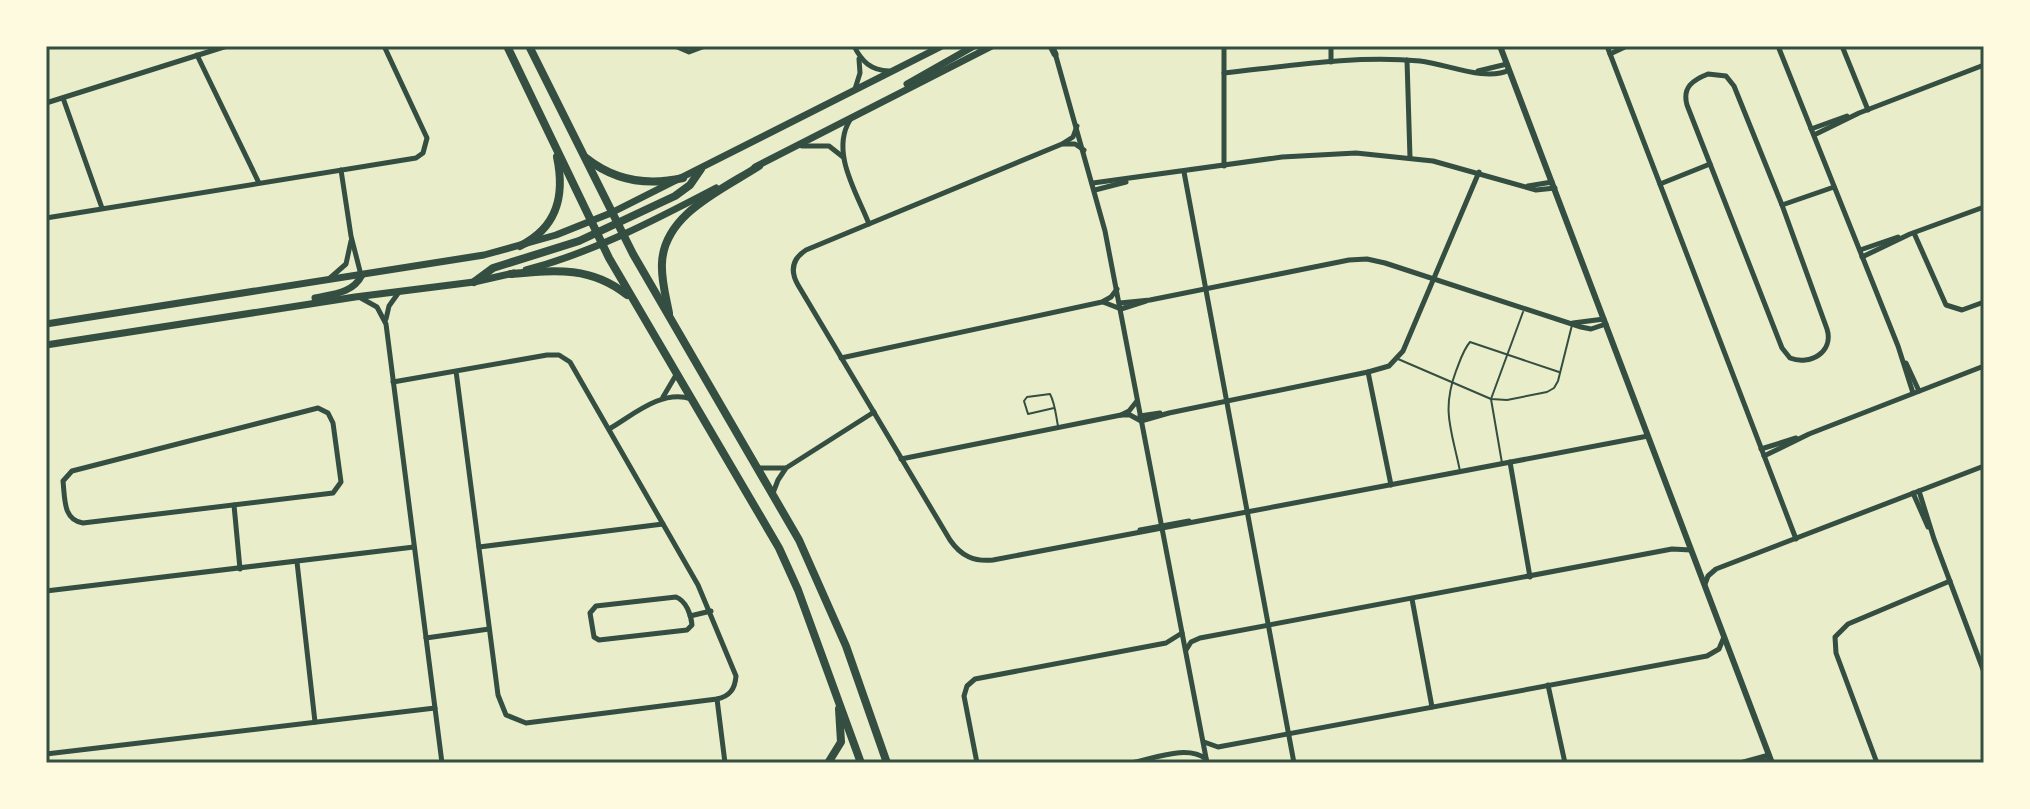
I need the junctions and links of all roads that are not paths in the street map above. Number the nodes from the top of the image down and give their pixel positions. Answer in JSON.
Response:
{"nodes":[{"id":1,"x":227,"y":46,"type":"edge"},
{"id":2,"x":384,"y":46,"type":"edge"},
{"id":3,"x":507,"y":46,"type":"edge"},
{"id":4,"x":529,"y":46,"type":"edge"},
{"id":5,"x":675,"y":46,"type":"edge"},
{"id":6,"x":705,"y":46,"type":"edge"},
{"id":7,"x":854,"y":46,"type":"edge"},
{"id":8,"x":942,"y":46,"type":"edge"},
{"id":9,"x":974,"y":46,"type":"edge"},
{"id":10,"x":1224,"y":46,"type":"edge"},
{"id":11,"x":1331,"y":46,"type":"edge"},
{"id":12,"x":1500,"y":46,"type":"edge"},
{"id":13,"x":1627,"y":46,"type":"edge"},
{"id":14,"x":1778,"y":46,"type":"edge"},
{"id":15,"x":1842,"y":46,"type":"edge"},
{"id":16,"x":991,"y":47,"type":"edge"},
{"id":17,"x":1609,"y":48,"type":"edge"},
{"id":18,"x":1053,"y":49,"type":"edge"},
{"id":19,"x":197,"y":55,"type":"junction"},
{"id":20,"x":859,"y":58,"type":"junction"},
{"id":21,"x":1407,"y":60,"type":"junction"},
{"id":22,"x":1331,"y":62,"type":"junction"},
{"id":23,"x":1984,"y":65,"type":"edge"},
{"id":24,"x":1508,"y":67,"type":"junction"},
{"id":25,"x":889,"y":71,"type":"junction"},
{"id":26,"x":1224,"y":73,"type":"junction"},
{"id":27,"x":855,"y":89,"type":"junction"},
{"id":28,"x":63,"y":98,"type":"junction"},
{"id":29,"x":885,"y":99,"type":"junction"},
{"id":30,"x":46,"y":103,"type":"edge"},
{"id":31,"x":1868,"y":110,"type":"junction"},
{"id":32,"x":853,"y":115,"type":"junction"},
{"id":33,"x":1077,"y":126,"type":"junction"},
{"id":34,"x":1812,"y":132,"type":"junction"},
{"id":35,"x":553,"y":141,"type":"junction"},
{"id":36,"x":1062,"y":144,"type":"junction"},
{"id":37,"x":794,"y":147,"type":"junction"},
{"id":38,"x":1085,"y":151,"type":"junction"},
{"id":39,"x":582,"y":155,"type":"junction"},
{"id":40,"x":844,"y":158,"type":"junction"},
{"id":41,"x":1410,"y":158,"type":"junction"},
{"id":42,"x":1710,"y":164,"type":"junction"},
{"id":43,"x":759,"y":166,"type":"junction"},
{"id":44,"x":1224,"y":166,"type":"junction"},
{"id":45,"x":701,"y":169,"type":"junction"},
{"id":46,"x":341,"y":170,"type":"junction"},
{"id":47,"x":1184,"y":172,"type":"junction"},
{"id":48,"x":1479,"y":172,"type":"junction"},
{"id":49,"x":683,"y":178,"type":"junction"},
{"id":50,"x":259,"y":183,"type":"junction"},
{"id":51,"x":1660,"y":184,"type":"junction"},
{"id":52,"x":1554,"y":185,"type":"junction"},
{"id":53,"x":1094,"y":186,"type":"junction"},
{"id":54,"x":1834,"y":187,"type":"junction"},
{"id":55,"x":1782,"y":205,"type":"junction"},
{"id":56,"x":1984,"y":207,"type":"edge"},
{"id":57,"x":102,"y":208,"type":"junction"},
{"id":58,"x":611,"y":213,"type":"junction"},
{"id":59,"x":46,"y":218,"type":"edge"},
{"id":60,"x":592,"y":221,"type":"junction"},
{"id":61,"x":617,"y":224,"type":"junction"},
{"id":62,"x":869,"y":224,"type":"junction"},
{"id":63,"x":597,"y":233,"type":"junction"},
{"id":64,"x":1912,"y":234,"type":"junction"},
{"id":65,"x":623,"y":235,"type":"junction"},
{"id":66,"x":351,"y":236,"type":"junction"},
{"id":67,"x":602,"y":244,"type":"junction"},
{"id":68,"x":520,"y":246,"type":"junction"},
{"id":69,"x":1861,"y":254,"type":"junction"},
{"id":70,"x":511,"y":274,"type":"junction"},
{"id":71,"x":362,"y":275,"type":"junction"},
{"id":72,"x":1434,"y":279,"type":"junction"},
{"id":73,"x":327,"y":280,"type":"junction"},
{"id":74,"x":474,"y":282,"type":"junction"},
{"id":75,"x":1117,"y":288,"type":"junction"},
{"id":76,"x":1204,"y":289,"type":"junction"},
{"id":77,"x":400,"y":291,"type":"junction"},
{"id":78,"x":355,"y":297,"type":"junction"},
{"id":79,"x":634,"y":301,"type":"junction"},
{"id":80,"x":1102,"y":302,"type":"junction"},
{"id":81,"x":1984,"y":302,"type":"edge"},
{"id":82,"x":1120,"y":306,"type":"junction"},
{"id":83,"x":1524,"y":309,"type":"junction"},
{"id":84,"x":239,"y":314,"type":"junction"},
{"id":85,"x":671,"y":322,"type":"junction"},
{"id":86,"x":1605,"y":322,"type":"junction"},
{"id":87,"x":49,"y":323,"type":"edge"},
{"id":88,"x":1572,"y":323,"type":"junction"},
{"id":89,"x":386,"y":324,"type":"junction"},
{"id":90,"x":46,"y":345,"type":"edge"},
{"id":91,"x":1507,"y":354,"type":"junction"},
{"id":92,"x":841,"y":358,"type":"junction"},
{"id":93,"x":1398,"y":359,"type":"junction"},
{"id":94,"x":1984,"y":366,"type":"edge"},
{"id":95,"x":456,"y":371,"type":"junction"},
{"id":96,"x":1368,"y":372,"type":"junction"},
{"id":97,"x":1560,"y":372,"type":"junction"},
{"id":98,"x":676,"y":373,"type":"junction"},
{"id":99,"x":393,"y":382,"type":"junction"},
{"id":100,"x":1452,"y":382,"type":"junction"},
{"id":101,"x":1916,"y":392,"type":"junction"},
{"id":102,"x":662,"y":398,"type":"junction"},
{"id":103,"x":1491,"y":399,"type":"junction"},
{"id":104,"x":692,"y":400,"type":"junction"},
{"id":105,"x":1137,"y":401,"type":"junction"},
{"id":106,"x":1225,"y":401,"type":"junction"},
{"id":107,"x":1054,"y":408,"type":"junction"},
{"id":108,"x":874,"y":412,"type":"junction"},
{"id":109,"x":1121,"y":415,"type":"junction"},
{"id":110,"x":1140,"y":419,"type":"junction"},
{"id":111,"x":1058,"y":427,"type":"junction"},
{"id":112,"x":609,"y":429,"type":"junction"},
{"id":113,"x":1648,"y":436,"type":"junction"},
{"id":114,"x":1763,"y":453,"type":"junction"},
{"id":115,"x":901,"y":459,"type":"junction"},
{"id":116,"x":1510,"y":462,"type":"junction"},
{"id":117,"x":1502,"y":464,"type":"junction"},
{"id":118,"x":1984,"y":466,"type":"edge"},
{"id":119,"x":759,"y":468,"type":"junction"},
{"id":120,"x":786,"y":468,"type":"junction"},
{"id":121,"x":1460,"y":472,"type":"junction"},
{"id":122,"x":1391,"y":485,"type":"junction"},
{"id":123,"x":1916,"y":492,"type":"junction"},
{"id":124,"x":773,"y":493,"type":"junction"},
{"id":125,"x":234,"y":505,"type":"junction"},
{"id":126,"x":1246,"y":512,"type":"junction"},
{"id":127,"x":663,"y":524,"type":"junction"},
{"id":128,"x":1162,"y":527,"type":"junction"},
{"id":129,"x":1796,"y":539,"type":"junction"},
{"id":130,"x":414,"y":547,"type":"junction"},
{"id":131,"x":479,"y":547,"type":"junction"},
{"id":132,"x":1691,"y":550,"type":"junction"},
{"id":133,"x":297,"y":562,"type":"junction"},
{"id":134,"x":1697,"y":566,"type":"junction"},
{"id":135,"x":240,"y":569,"type":"junction"},
{"id":136,"x":1716,"y":569,"type":"junction"},
{"id":137,"x":1530,"y":577,"type":"junction"},
{"id":138,"x":1950,"y":581,"type":"junction"},
{"id":139,"x":1704,"y":585,"type":"junction"},
{"id":140,"x":46,"y":591,"type":"edge"},
{"id":141,"x":1412,"y":599,"type":"junction"},
{"id":142,"x":711,"y":611,"type":"junction"},
{"id":143,"x":690,"y":616,"type":"junction"},
{"id":144,"x":1267,"y":626,"type":"junction"},
{"id":145,"x":489,"y":629,"type":"junction"},
{"id":146,"x":1182,"y":633,"type":"junction"},
{"id":147,"x":1724,"y":637,"type":"junction"},
{"id":148,"x":426,"y":638,"type":"junction"},
{"id":149,"x":1185,"y":651,"type":"junction"},
{"id":150,"x":1984,"y":672,"type":"edge"},
{"id":151,"x":1548,"y":685,"type":"junction"},
{"id":152,"x":837,"y":692,"type":"junction"},
{"id":153,"x":717,"y":699,"type":"junction"},
{"id":154,"x":1432,"y":707,"type":"junction"},
{"id":155,"x":435,"y":708,"type":"junction"},
{"id":156,"x":315,"y":722,"type":"junction"},
{"id":157,"x":1289,"y":734,"type":"junction"},
{"id":158,"x":1203,"y":741,"type":"junction"},
{"id":159,"x":46,"y":754,"type":"edge"},
{"id":160,"x":1771,"y":759,"type":"edge"},
{"id":161,"x":1207,"y":761,"type":"edge"},
{"id":162,"x":442,"y":763,"type":"edge"},
{"id":163,"x":725,"y":763,"type":"edge"},
{"id":164,"x":828,"y":763,"type":"edge"},
{"id":165,"x":861,"y":763,"type":"edge"},
{"id":166,"x":887,"y":763,"type":"edge"},
{"id":167,"x":977,"y":763,"type":"edge"},
{"id":168,"x":1130,"y":763,"type":"edge"},
{"id":169,"x":1294,"y":763,"type":"edge"},
{"id":170,"x":1565,"y":763,"type":"edge"},
{"id":171,"x":1740,"y":763,"type":"edge"},
{"id":172,"x":1753,"y":763,"type":"edge"},
{"id":173,"x":1877,"y":763,"type":"edge"}],
"edges":[{"from":1,"to":19,"type":"street"},
{"from":2,"to":46,"type":"street"},
{"from":3,"to":35,"type":"main road"},
{"from":4,"to":39,"type":"main road"},
{"from":5,"to":6,"type":"street"},
{"from":7,"to":20,"type":"street"},
{"from":8,"to":25,"type":"main road"},
{"from":9,"to":29,"type":"main road"},
{"from":10,"to":26,"type":"street"},
{"from":11,"to":22,"type":"street"},
{"from":12,"to":24,"type":"street"},
{"from":13,"to":17,"type":"street"},
{"from":14,"to":34,"type":"street"},
{"from":15,"to":31,"type":"street"},
{"from":16,"to":29,"type":"main road"},
{"from":17,"to":51,"type":"street"},
{"from":18,"to":33,"type":"street"},
{"from":19,"to":28,"type":"street"},
{"from":19,"to":50,"type":"street"},
{"from":20,"to":25,"type":"street"},
{"from":20,"to":27,"type":"street"},
{"from":21,"to":22,"type":"street"},
{"from":21,"to":24,"type":"street"},
{"from":21,"to":41,"type":"street"},
{"from":22,"to":26,"type":"street"},
{"from":23,"to":31,"type":"street"},
{"from":24,"to":52,"type":"street"},
{"from":25,"to":27,"type":"main road"},
{"from":26,"to":44,"type":"street"},
{"from":27,"to":45,"type":"main road"},
{"from":28,"to":30,"type":"street"},
{"from":28,"to":57,"type":"street"},
{"from":29,"to":32,"type":"main road"},
{"from":31,"to":34,"type":"street"},
{"from":32,"to":37,"type":"main road"},
{"from":32,"to":40,"type":"street"},
{"from":33,"to":36,"type":"street"},
{"from":33,"to":38,"type":"street"},
{"from":34,"to":54,"type":"street"},
{"from":35,"to":60,"type":"main road"},
{"from":35,"to":68,"type":"main road"},
{"from":36,"to":38,"type":"street"},
{"from":36,"to":62,"type":"street"},
{"from":37,"to":40,"type":"street"},
{"from":37,"to":43,"type":"main road"},
{"from":38,"to":53,"type":"street"},
{"from":39,"to":49,"type":"main road"},
{"from":39,"to":58,"type":"main road"},
{"from":40,"to":62,"type":"street"},
{"from":41,"to":44,"type":"street"},
{"from":41,"to":48,"type":"street"},
{"from":42,"to":51,"type":"street"},
{"from":42,"to":55,"type":"street"},
{"from":42,"to":55,"type":"street"},
{"from":43,"to":65,"type":"main road"},
{"from":43,"to":85,"type":"main road"},
{"from":44,"to":47,"type":"street"},
{"from":45,"to":49,"type":"main road"},
{"from":45,"to":61,"type":"main road"},
{"from":46,"to":50,"type":"street"},
{"from":46,"to":66,"type":"street"},
{"from":47,"to":53,"type":"street"},
{"from":47,"to":76,"type":"street"},
{"from":48,"to":52,"type":"street"},
{"from":48,"to":72,"type":"street"},
{"from":49,"to":58,"type":"main road"},
{"from":50,"to":57,"type":"street"},
{"from":51,"to":114,"type":"street"},
{"from":52,"to":86,"type":"street"},
{"from":53,"to":75,"type":"street"},
{"from":54,"to":55,"type":"street"},
{"from":54,"to":69,"type":"street"},
{"from":56,"to":64,"type":"street"},
{"from":57,"to":59,"type":"street"},
{"from":58,"to":60,"type":"main road"},
{"from":58,"to":61,"type":"main road"},
{"from":60,"to":63,"type":"main road"},
{"from":60,"to":68,"type":"main road"},
{"from":61,"to":63,"type":"main road"},
{"from":61,"to":65,"type":"main road"},
{"from":62,"to":92,"type":"street"},
{"from":63,"to":67,"type":"main road"},
{"from":63,"to":74,"type":"main road"},
{"from":64,"to":69,"type":"street"},
{"from":64,"to":81,"type":"street"},
{"from":65,"to":67,"type":"main road"},
{"from":65,"to":85,"type":"main road"},
{"from":66,"to":71,"type":"street"},
{"from":66,"to":73,"type":"street"},
{"from":67,"to":70,"type":"main road"},
{"from":67,"to":79,"type":"main road"},
{"from":68,"to":71,"type":"main road"},
{"from":69,"to":101,"type":"street"},
{"from":70,"to":74,"type":"main road"},
{"from":70,"to":79,"type":"main road"},
{"from":71,"to":73,"type":"main road"},
{"from":71,"to":84,"type":"main road"},
{"from":72,"to":76,"type":"street"},
{"from":72,"to":83,"type":"street"},
{"from":72,"to":93,"type":"street"},
{"from":73,"to":87,"type":"main road"},
{"from":74,"to":77,"type":"main road"},
{"from":75,"to":80,"type":"street"},
{"from":75,"to":82,"type":"street"},
{"from":76,"to":82,"type":"street"},
{"from":76,"to":106,"type":"street"},
{"from":77,"to":78,"type":"main road"},
{"from":77,"to":89,"type":"street"},
{"from":78,"to":84,"type":"main road"},
{"from":78,"to":89,"type":"street"},
{"from":79,"to":98,"type":"main road"},
{"from":80,"to":82,"type":"street"},
{"from":80,"to":92,"type":"street"},
{"from":82,"to":105,"type":"street"},
{"from":83,"to":88,"type":"street"},
{"from":83,"to":91,"type":"lane"},
{"from":84,"to":90,"type":"main road"},
{"from":85,"to":119,"type":"main road"},
{"from":86,"to":88,"type":"street"},
{"from":86,"to":113,"type":"street"},
{"from":88,"to":97,"type":"lane"},
{"from":89,"to":99,"type":"street"},
{"from":91,"to":97,"type":"lane"},
{"from":91,"to":100,"type":"lane"},
{"from":91,"to":103,"type":"lane"},
{"from":92,"to":108,"type":"street"},
{"from":93,"to":96,"type":"street"},
{"from":93,"to":100,"type":"lane"},
{"from":94,"to":101,"type":"street"},
{"from":95,"to":99,"type":"street"},
{"from":95,"to":112,"type":"street"},
{"from":95,"to":131,"type":"street"},
{"from":96,"to":106,"type":"street"},
{"from":96,"to":122,"type":"street"},
{"from":97,"to":103,"type":"lane"},
{"from":98,"to":102,"type":"street"},
{"from":98,"to":104,"type":"main road"},
{"from":99,"to":130,"type":"street"},
{"from":100,"to":103,"type":"lane"},
{"from":100,"to":121,"type":"lane"},
{"from":101,"to":114,"type":"street"},
{"from":102,"to":104,"type":"street"},
{"from":102,"to":112,"type":"street"},
{"from":103,"to":117,"type":"lane"},
{"from":104,"to":152,"type":"main road"},
{"from":105,"to":109,"type":"street"},
{"from":105,"to":110,"type":"street"},
{"from":106,"to":110,"type":"street"},
{"from":106,"to":126,"type":"street"},
{"from":107,"to":107,"type":"lane"},
{"from":107,"to":111,"type":"lane"},
{"from":108,"to":115,"type":"street"},
{"from":108,"to":120,"type":"street"},
{"from":109,"to":110,"type":"street"},
{"from":109,"to":111,"type":"street"},
{"from":110,"to":128,"type":"street"},
{"from":111,"to":115,"type":"street"},
{"from":112,"to":127,"type":"street"},
{"from":113,"to":116,"type":"street"},
{"from":113,"to":132,"type":"street"},
{"from":114,"to":129,"type":"street"},
{"from":115,"to":128,"type":"street"},
{"from":116,"to":117,"type":"street"},
{"from":116,"to":137,"type":"street"},
{"from":117,"to":121,"type":"street"},
{"from":118,"to":123,"type":"street"},
{"from":119,"to":120,"type":"street"},
{"from":119,"to":124,"type":"main road"},
{"from":120,"to":124,"type":"street"},
{"from":121,"to":122,"type":"street"},
{"from":122,"to":126,"type":"street"},
{"from":123,"to":129,"type":"street"},
{"from":123,"to":138,"type":"street"},
{"from":124,"to":166,"type":"main road"},
{"from":125,"to":125,"type":"street"},
{"from":125,"to":135,"type":"street"},
{"from":126,"to":128,"type":"street"},
{"from":126,"to":144,"type":"street"},
{"from":127,"to":131,"type":"street"},
{"from":127,"to":142,"type":"street"},
{"from":128,"to":146,"type":"street"},
{"from":129,"to":136,"type":"street"},
{"from":130,"to":133,"type":"street"},
{"from":130,"to":148,"type":"street"},
{"from":131,"to":145,"type":"street"},
{"from":132,"to":134,"type":"street"},
{"from":132,"to":137,"type":"street"},
{"from":133,"to":135,"type":"street"},
{"from":133,"to":156,"type":"street"},
{"from":134,"to":136,"type":"street"},
{"from":134,"to":139,"type":"street"},
{"from":135,"to":140,"type":"street"},
{"from":136,"to":139,"type":"street"},
{"from":137,"to":141,"type":"street"},
{"from":138,"to":150,"type":"street"},
{"from":138,"to":173,"type":"street"},
{"from":139,"to":147,"type":"street"},
{"from":141,"to":144,"type":"street"},
{"from":141,"to":154,"type":"street"},
{"from":142,"to":143,"type":"street"},
{"from":142,"to":153,"type":"street"},
{"from":143,"to":143,"type":"street"},
{"from":144,"to":149,"type":"street"},
{"from":144,"to":157,"type":"street"},
{"from":145,"to":148,"type":"street"},
{"from":145,"to":153,"type":"street"},
{"from":146,"to":149,"type":"street"},
{"from":146,"to":167,"type":"street"},
{"from":147,"to":151,"type":"street"},
{"from":147,"to":160,"type":"street"},
{"from":148,"to":155,"type":"street"},
{"from":149,"to":158,"type":"street"},
{"from":151,"to":154,"type":"street"},
{"from":151,"to":170,"type":"street"},
{"from":152,"to":164,"type":"main road"},
{"from":152,"to":165,"type":"main road"},
{"from":153,"to":163,"type":"street"},
{"from":154,"to":157,"type":"street"},
{"from":155,"to":156,"type":"street"},
{"from":155,"to":162,"type":"street"},
{"from":156,"to":159,"type":"street"},
{"from":157,"to":158,"type":"street"},
{"from":157,"to":169,"type":"street"},
{"from":158,"to":161,"type":"street"},
{"from":160,"to":171,"type":"street"},
{"from":160,"to":172,"type":"street"},
{"from":161,"to":168,"type":"street"}]}
